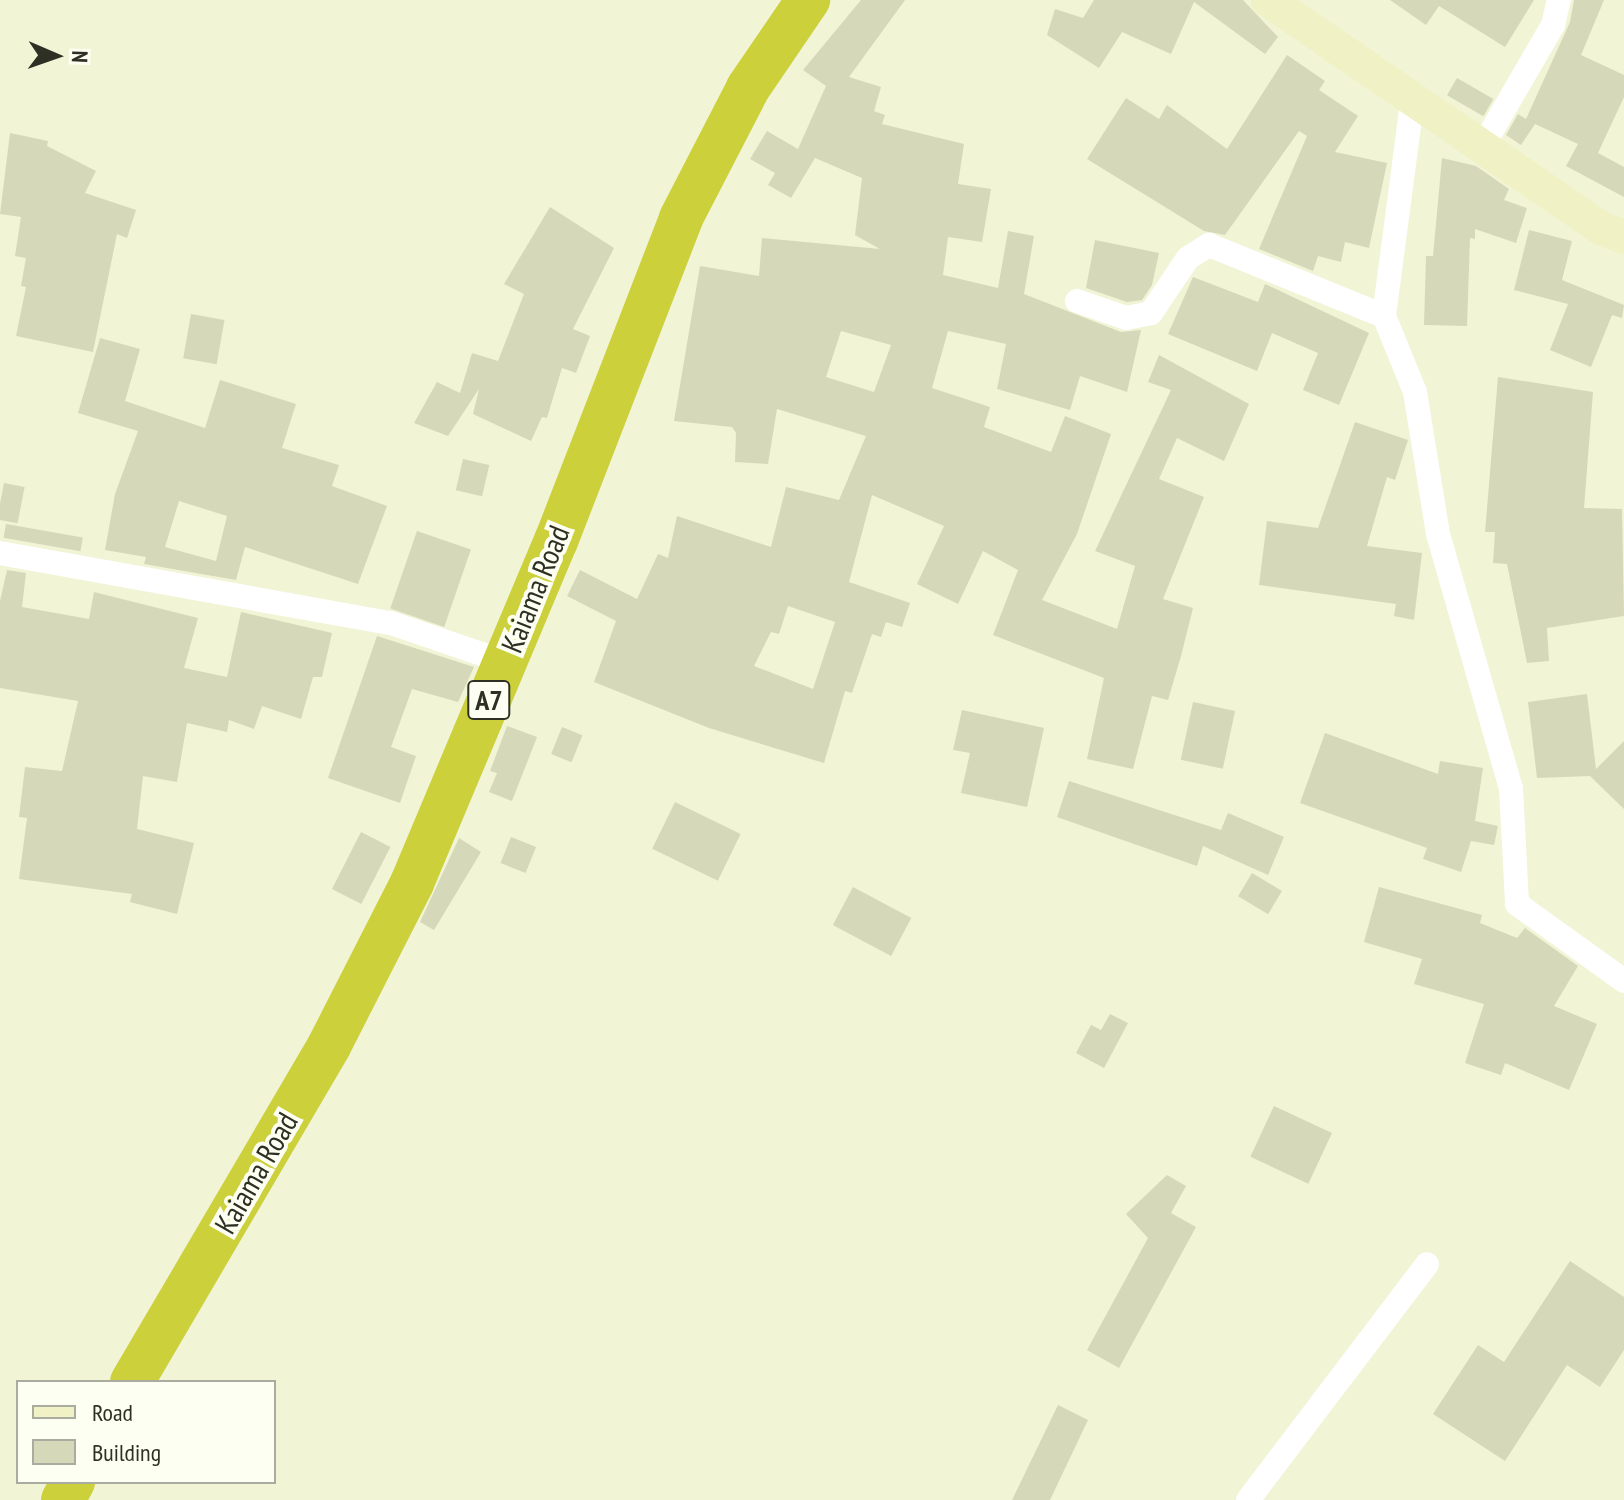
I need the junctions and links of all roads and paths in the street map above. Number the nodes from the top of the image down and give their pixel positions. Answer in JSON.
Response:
{"nodes":[{"id":1,"x":808,"y":0,"type":"edge"},
{"id":2,"x":1268,"y":0,"type":"edge"},
{"id":3,"x":1559,"y":0,"type":"edge"},
{"id":4,"x":1413,"y":97,"type":"junction"},
{"id":5,"x":1484,"y":144,"type":"junction"},
{"id":6,"x":1624,"y":237,"type":"edge"},
{"id":7,"x":1077,"y":301,"type":"dead end"},
{"id":8,"x":1384,"y":316,"type":"junction"},
{"id":9,"x":0,"y":553,"type":"edge"},
{"id":10,"x":505,"y":662,"type":"junction"},
{"id":11,"x":1624,"y":981,"type":"edge"},
{"id":12,"x":1427,"y":1264,"type":"dead end"},
{"id":13,"x":133,"y":1380,"type":"edge"},
{"id":14,"x":1248,"y":1500,"type":"edge"}],
"edges":[{"from":1,"to":10,"type":"highway","name":"Kaiama Road","number":"A7"},
{"from":2,"to":4,"type":"street"},
{"from":3,"to":5,"type":"street"},
{"from":4,"to":5,"type":"street"},
{"from":4,"to":8,"type":"street"},
{"from":5,"to":6,"type":"street"},
{"from":7,"to":8,"type":"street"},
{"from":8,"to":11,"type":"street"},
{"from":9,"to":10,"type":"street"},
{"from":10,"to":13,"type":"highway","name":"Kaiama Road","number":"A7"},
{"from":12,"to":14,"type":"street"}]}
